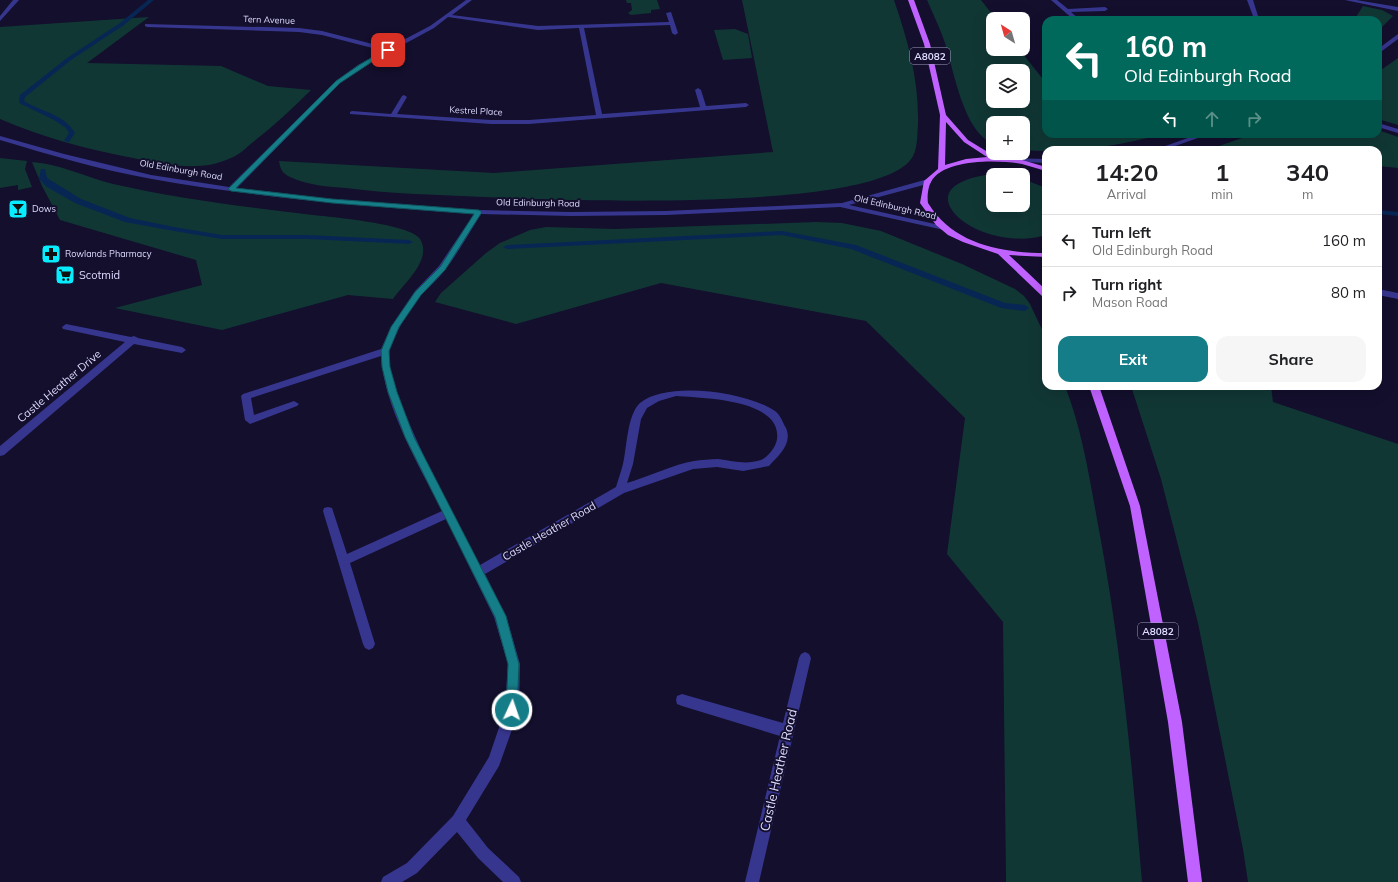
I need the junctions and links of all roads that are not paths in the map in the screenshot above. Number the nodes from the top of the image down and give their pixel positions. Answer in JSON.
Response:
{"nodes":[{"id":1,"x":16,"y":0,"type":"edge"},
{"id":2,"x":469,"y":0,"type":"edge"},
{"id":3,"x":911,"y":0,"type":"edge"},
{"id":4,"x":1054,"y":0,"type":"edge"},
{"id":5,"x":1250,"y":0,"type":"edge"},
{"id":6,"x":1348,"y":0,"type":"edge"},
{"id":7,"x":1105,"y":9,"type":"dead end"},
{"id":8,"x":1398,"y":9,"type":"edge"},
{"id":9,"x":1068,"y":11,"type":"junction"},
{"id":10,"x":670,"y":13,"type":"dead end"},
{"id":11,"x":449,"y":16,"type":"junction"},
{"id":12,"x":1073,"y":16,"type":"edge"},
{"id":13,"x":1256,"y":16,"type":"edge"},
{"id":14,"x":0,"y":19,"type":"edge"},
{"id":15,"x":672,"y":23,"type":"junction"},
{"id":16,"x":146,"y":25,"type":"dead end"},
{"id":17,"x":581,"y":27,"type":"junction"},
{"id":18,"x":675,"y":33,"type":"dead end"},
{"id":19,"x":1398,"y":36,"type":"edge"},
{"id":20,"x":1382,"y":49,"type":"edge"},
{"id":21,"x":388,"y":50,"type":"junction"},
{"id":22,"x":698,"y":90,"type":"dead end"},
{"id":23,"x":404,"y":97,"type":"dead end"},
{"id":24,"x":746,"y":105,"type":"dead end"},
{"id":25,"x":704,"y":108,"type":"junction"},
{"id":26,"x":352,"y":113,"type":"dead end"},
{"id":27,"x":393,"y":115,"type":"junction"},
{"id":28,"x":943,"y":115,"type":"junction"},
{"id":29,"x":599,"y":116,"type":"junction"},
{"id":30,"x":1382,"y":126,"type":"edge"},
{"id":31,"x":1398,"y":131,"type":"edge"},
{"id":32,"x":0,"y":138,"type":"edge"},
{"id":33,"x":1194,"y":138,"type":"edge"},
{"id":34,"x":1169,"y":146,"type":"edge"},
{"id":35,"x":986,"y":154,"type":"edge"},
{"id":36,"x":986,"y":159,"type":"edge"},
{"id":37,"x":1006,"y":160,"type":"joint"},
{"id":38,"x":1042,"y":161,"type":"edge"},
{"id":39,"x":1042,"y":168,"type":"edge"},
{"id":40,"x":942,"y":170,"type":"junction"},
{"id":41,"x":928,"y":181,"type":"junction"},
{"id":42,"x":231,"y":189,"type":"junction"},
{"id":43,"x":842,"y":205,"type":"junction"},
{"id":44,"x":479,"y":212,"type":"junction"},
{"id":45,"x":944,"y":228,"type":"junction"},
{"id":46,"x":1001,"y":252,"type":"junction"},
{"id":47,"x":1042,"y":255,"type":"edge"},
{"id":48,"x":1042,"y":291,"type":"edge"},
{"id":49,"x":1382,"y":293,"type":"edge"},
{"id":50,"x":1398,"y":296,"type":"edge"},
{"id":51,"x":66,"y":327,"type":"dead end"},
{"id":52,"x":134,"y":339,"type":"junction"},
{"id":53,"x":182,"y":350,"type":"dead end"},
{"id":54,"x":385,"y":351,"type":"junction"},
{"id":55,"x":1095,"y":390,"type":"edge"},
{"id":56,"x":294,"y":404,"type":"dead end"},
{"id":57,"x":0,"y":452,"type":"edge"},
{"id":58,"x":620,"y":490,"type":"junction"},
{"id":59,"x":328,"y":511,"type":"dead end"},
{"id":60,"x":447,"y":513,"type":"junction"},
{"id":61,"x":343,"y":561,"type":"junction"},
{"id":62,"x":477,"y":573,"type":"junction"},
{"id":63,"x":369,"y":644,"type":"dead end"},
{"id":64,"x":805,"y":658,"type":"dead end"},
{"id":65,"x":682,"y":700,"type":"dead end"},
{"id":66,"x":786,"y":731,"type":"junction"},
{"id":67,"x":458,"y":821,"type":"junction"},
{"id":68,"x":388,"y":882,"type":"edge"},
{"id":69,"x":514,"y":882,"type":"edge"},
{"id":70,"x":752,"y":882,"type":"edge"},
{"id":71,"x":1195,"y":882,"type":"edge"}],
"edges":[{"from":1,"to":14,"type":"street"},
{"from":2,"to":11,"type":"street"},
{"from":3,"to":28,"type":"main road","number":"A8082"},
{"from":4,"to":9,"type":"street"},
{"from":5,"to":13,"type":"street"},
{"from":6,"to":8,"type":"street"},
{"from":7,"to":9,"type":"street"},
{"from":9,"to":12,"type":"street"},
{"from":10,"to":15,"type":"street"},
{"from":11,"to":17,"type":"street"},
{"from":11,"to":21,"type":"street"},
{"from":15,"to":17,"type":"street"},
{"from":15,"to":18,"type":"street"},
{"from":16,"to":21,"type":"street","name":"Tern Avenue"},
{"from":17,"to":29,"type":"street"},
{"from":19,"to":20,"type":"street"},
{"from":21,"to":42,"type":"street"},
{"from":22,"to":25,"type":"street"},
{"from":23,"to":27,"type":"street"},
{"from":24,"to":25,"type":"street","name":"Kestrel Place"},
{"from":25,"to":29,"type":"street","name":"Kestrel Place"},
{"from":26,"to":27,"type":"street","name":"Kestrel Place"},
{"from":27,"to":29,"type":"street","name":"Kestrel Place"},
{"from":28,"to":35,"type":"main road","number":"A8082"},
{"from":28,"to":40,"type":"main road","number":"A8082"},
{"from":30,"to":31,"type":"street"},
{"from":32,"to":42,"type":"street","name":"Old Edinburgh Road"},
{"from":33,"to":34,"type":"street"},
{"from":36,"to":40,"type":"main road","number":"A8082"},
{"from":37,"to":38,"type":"street"},
{"from":37,"to":39,"type":"main road","number":"A8082"},
{"from":40,"to":41,"type":"main road","number":"A8082"},
{"from":41,"to":43,"type":"street","name":"Old Edinburgh Road"},
{"from":41,"to":45,"type":"main road"},
{"from":42,"to":44,"type":"street","name":"Old Edinburgh Road"},
{"from":43,"to":44,"type":"street","name":"Old Edinburgh Road"},
{"from":43,"to":45,"type":"street","name":"Old Edinburgh Road"},
{"from":44,"to":54,"type":"street"},
{"from":45,"to":46,"type":"main road"},
{"from":46,"to":47,"type":"main road"},
{"from":46,"to":48,"type":"main road"},
{"from":49,"to":50,"type":"street"},
{"from":51,"to":52,"type":"street"},
{"from":52,"to":53,"type":"street"},
{"from":52,"to":57,"type":"street","name":"Castle Heather Drive"},
{"from":54,"to":56,"type":"street"},
{"from":54,"to":60,"type":"street"},
{"from":55,"to":71,"type":"main road","number":"A8082"},
{"from":58,"to":58,"type":"street","name":"Castle Heather Road"},
{"from":58,"to":62,"type":"street","name":"Castle Heather Road"},
{"from":59,"to":61,"type":"street"},
{"from":60,"to":61,"type":"street"},
{"from":60,"to":62,"type":"street"},
{"from":61,"to":63,"type":"street"},
{"from":62,"to":67,"type":"street"},
{"from":64,"to":66,"type":"street","name":"Castle Heather Road"},
{"from":65,"to":66,"type":"street"},
{"from":66,"to":70,"type":"street","name":"Castle Heather Road"},
{"from":67,"to":68,"type":"street"},
{"from":67,"to":69,"type":"street"}]}
